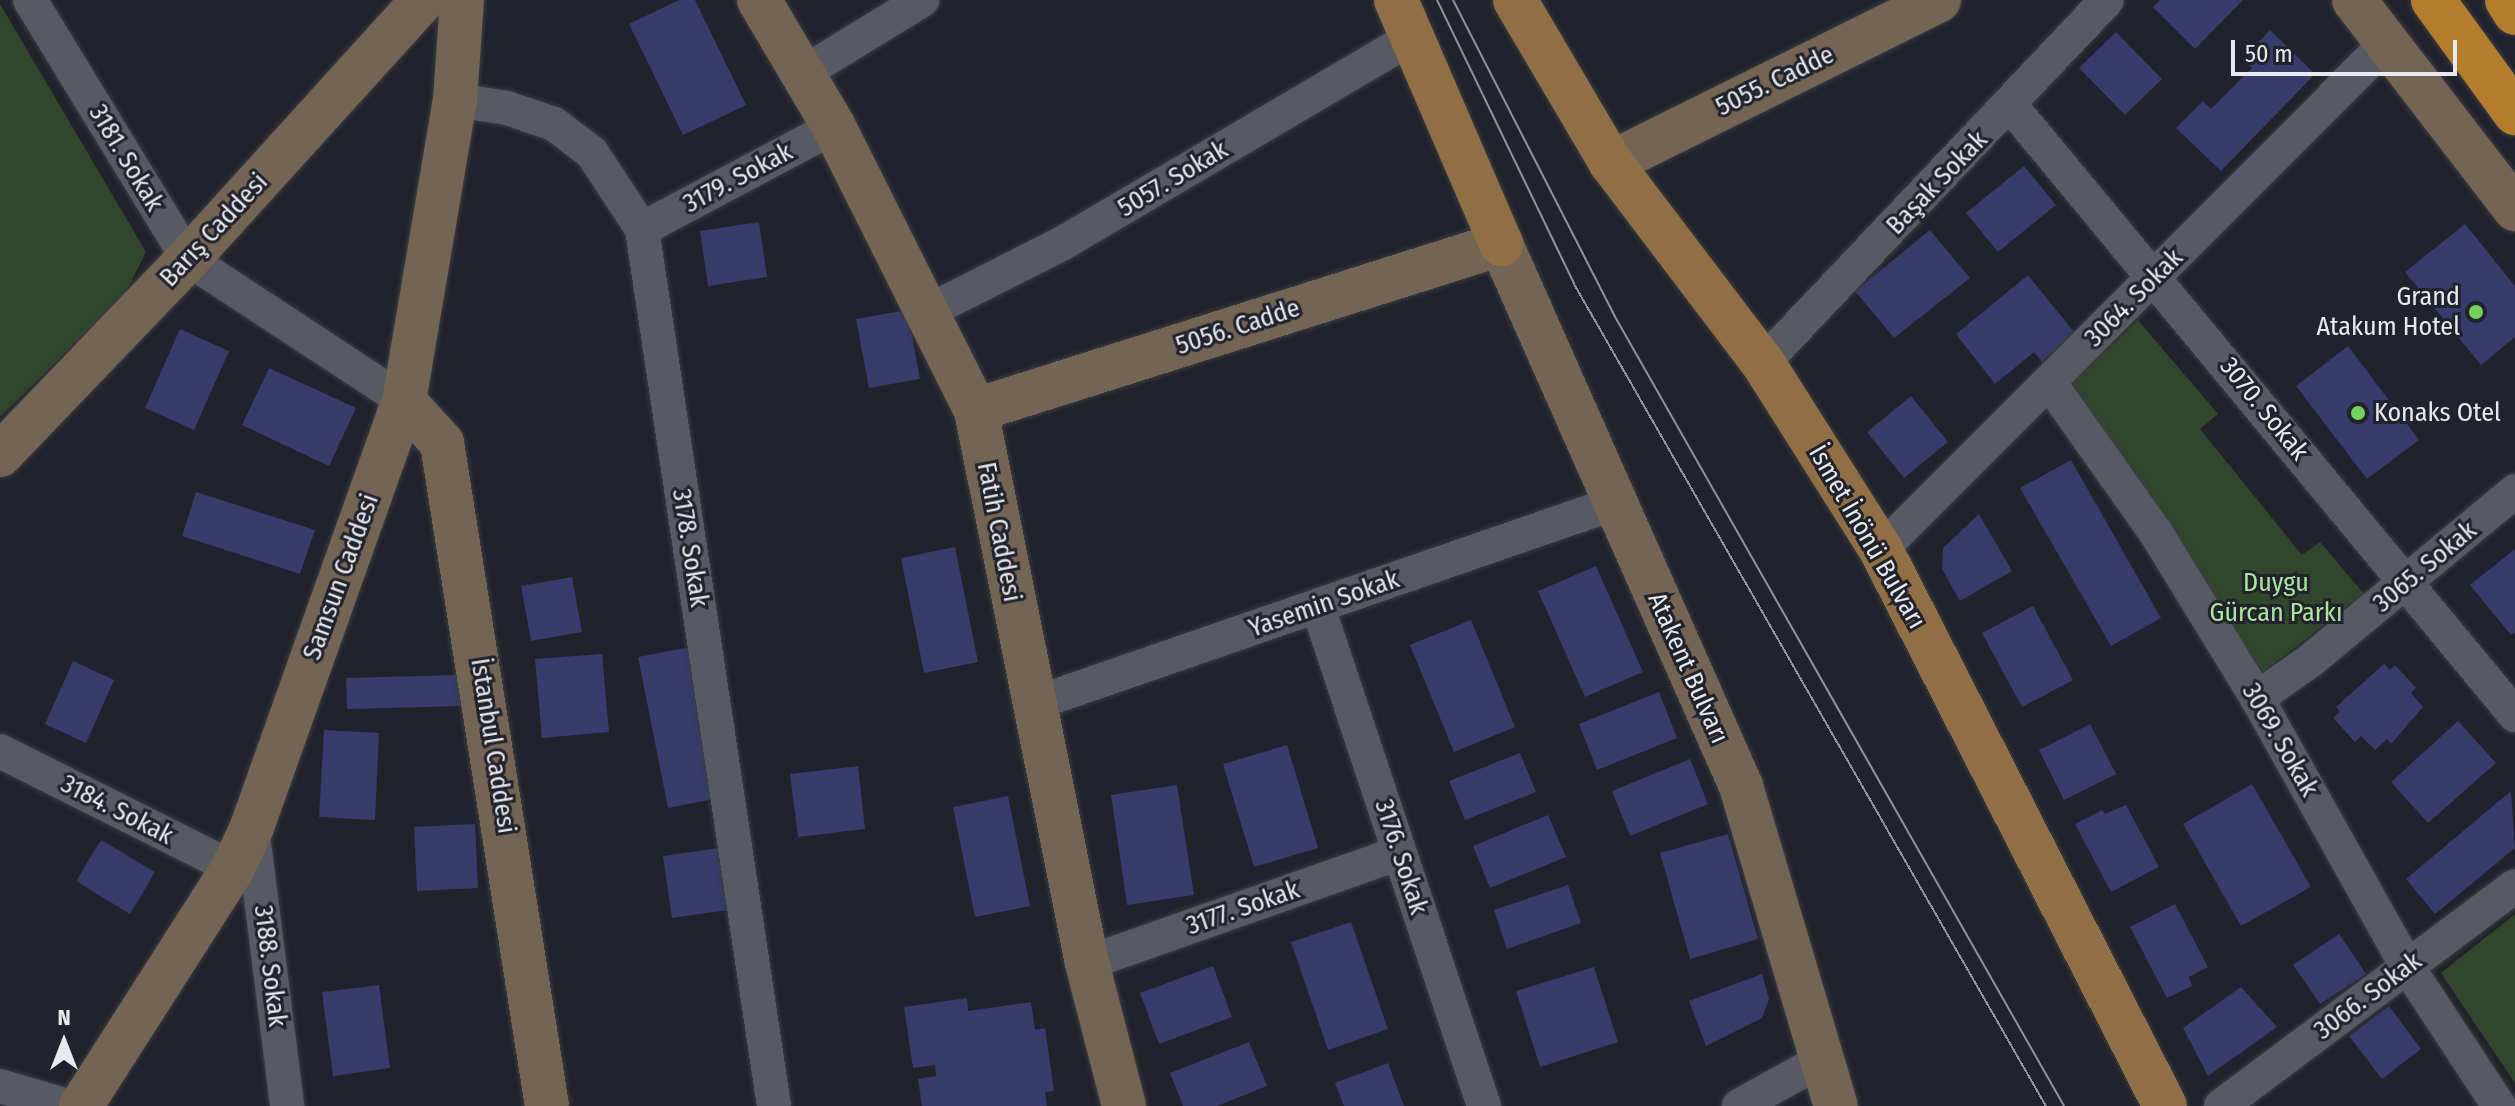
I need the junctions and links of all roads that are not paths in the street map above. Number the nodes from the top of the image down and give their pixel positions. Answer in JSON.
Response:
{"nodes":[{"id":1,"x":30,"y":0,"type":"edge"},
{"id":2,"x":423,"y":0,"type":"edge"},
{"id":3,"x":462,"y":0,"type":"edge"},
{"id":4,"x":759,"y":0,"type":"edge"},
{"id":5,"x":922,"y":0,"type":"edge"},
{"id":6,"x":1515,"y":0,"type":"edge"},
{"id":7,"x":1939,"y":0,"type":"edge"},
{"id":8,"x":2107,"y":0,"type":"edge"},
{"id":9,"x":2354,"y":0,"type":"edge"},
{"id":10,"x":2433,"y":0,"type":"edge"},
{"id":11,"x":2507,"y":0,"type":"edge"},
{"id":12,"x":2515,"y":13,"type":"edge"},
{"id":13,"x":1405,"y":18,"type":"edge"},
{"id":14,"x":2386,"y":44,"type":"junction"},
{"id":15,"x":803,"y":73,"type":"junction"},
{"id":16,"x":455,"y":100,"type":"junction"},
{"id":17,"x":2011,"y":106,"type":"junction"},
{"id":18,"x":2515,"y":113,"type":"edge"},
{"id":19,"x":834,"y":127,"type":"junction"},
{"id":20,"x":1611,"y":163,"type":"junction"},
{"id":21,"x":2515,"y":209,"type":"edge"},
{"id":22,"x":642,"y":229,"type":"junction"},
{"id":23,"x":1501,"y":244,"type":"junction"},
{"id":24,"x":188,"y":259,"type":"junction"},
{"id":25,"x":2156,"y":277,"type":"junction"},
{"id":26,"x":927,"y":312,"type":"junction"},
{"id":27,"x":1763,"y":363,"type":"junction"},
{"id":28,"x":2049,"y":382,"type":"junction"},
{"id":29,"x":404,"y":401,"type":"junction"},
{"id":30,"x":976,"y":410,"type":"junction"},
{"id":31,"x":0,"y":455,"type":"edge"},
{"id":32,"x":2515,"y":491,"type":"edge"},
{"id":33,"x":1615,"y":503,"type":"junction"},
{"id":34,"x":1881,"y":550,"type":"junction"},
{"id":35,"x":2407,"y":583,"type":"junction"},
{"id":36,"x":1318,"y":607,"type":"junction"},
{"id":37,"x":2257,"y":698,"type":"junction"},
{"id":38,"x":1033,"y":704,"type":"junction"},
{"id":39,"x":2515,"y":715,"type":"edge"},
{"id":40,"x":0,"y":751,"type":"edge"},
{"id":41,"x":252,"y":827,"type":"junction"},
{"id":42,"x":1399,"y":853,"type":"junction"},
{"id":43,"x":233,"y":868,"type":"junction"},
{"id":44,"x":2515,"y":886,"type":"edge"},
{"id":45,"x":1087,"y":963,"type":"junction"},
{"id":46,"x":2407,"y":966,"type":"junction"},
{"id":47,"x":1824,"y":1059,"type":"junction"},
{"id":48,"x":0,"y":1086,"type":"edge"},
{"id":49,"x":68,"y":1106,"type":"edge"},
{"id":50,"x":81,"y":1106,"type":"edge"},
{"id":51,"x":287,"y":1106,"type":"edge"},
{"id":52,"x":547,"y":1106,"type":"edge"},
{"id":53,"x":774,"y":1106,"type":"edge"},
{"id":54,"x":1124,"y":1106,"type":"edge"},
{"id":55,"x":1484,"y":1106,"type":"edge"},
{"id":56,"x":1739,"y":1106,"type":"edge"},
{"id":57,"x":1836,"y":1106,"type":"edge"},
{"id":58,"x":2165,"y":1106,"type":"edge"},
{"id":59,"x":2221,"y":1106,"type":"edge"},
{"id":60,"x":2499,"y":1106,"type":"edge"}],
"edges":[{"from":1,"to":24,"type":"street","name":"3181. Sokak"},
{"from":2,"to":24,"type":"street","name":"Barış Caddesi"},
{"from":3,"to":16,"type":"street","name":"Samsun Caddesi"},
{"from":4,"to":15,"type":"street","name":"Fatih Caddesi"},
{"from":5,"to":15,"type":"street"},
{"from":6,"to":20,"type":"main road","name":"İsmet İnönü Bulvarı"},
{"from":7,"to":20,"type":"street","name":"5055. Cadde"},
{"from":8,"to":17,"type":"street","name":"Başak Sokak"},
{"from":9,"to":14,"type":"street"},
{"from":10,"to":18,"type":"highway"},
{"from":11,"to":12,"type":"highway"},
{"from":13,"to":23,"type":"main road"},
{"from":13,"to":26,"type":"street","name":"5057. Sokak"},
{"from":14,"to":21,"type":"street"},
{"from":14,"to":25,"type":"street","name":"3064. Sokak"},
{"from":15,"to":19,"type":"street","name":"Fatih Caddesi"},
{"from":16,"to":22,"type":"street","name":"3178. Sokak"},
{"from":16,"to":29,"type":"street","name":"Samsun Caddesi"},
{"from":17,"to":25,"type":"street","name":"3070. Sokak"},
{"from":17,"to":27,"type":"street","name":"Başak Sokak"},
{"from":19,"to":22,"type":"street","name":"3179. Sokak"},
{"from":19,"to":26,"type":"street","name":"Fatih Caddesi"},
{"from":20,"to":27,"type":"main road","name":"İsmet İnönü Bulvarı"},
{"from":22,"to":53,"type":"street","name":"3178. Sokak"},
{"from":23,"to":30,"type":"street","name":"5056. Cadde"},
{"from":23,"to":33,"type":"street","name":"Atakent Bulvarı"},
{"from":24,"to":29,"type":"street","name":"3181. Sokak"},
{"from":24,"to":31,"type":"street","name":"Barış Caddesi"},
{"from":25,"to":28,"type":"street","name":"3064. Sokak"},
{"from":25,"to":35,"type":"street","name":"3070. Sokak"},
{"from":26,"to":30,"type":"street","name":"Fatih Caddesi"},
{"from":27,"to":34,"type":"main road","name":"İsmet İnönü Bulvarı"},
{"from":28,"to":34,"type":"street","name":"3064. Sokak"},
{"from":28,"to":37,"type":"street","name":"3069. Sokak"},
{"from":29,"to":41,"type":"street","name":"Samsun Caddesi"},
{"from":29,"to":52,"type":"street","name":"İstanbul Caddesi"},
{"from":30,"to":38,"type":"street","name":"Fatih Caddesi"},
{"from":32,"to":35,"type":"street","name":"3065. Sokak"},
{"from":33,"to":36,"type":"street","name":"Yasemin Sokak"},
{"from":33,"to":47,"type":"street","name":"Atakent Bulvarı"},
{"from":34,"to":58,"type":"main road","name":"İsmet İnönü Bulvarı"},
{"from":35,"to":37,"type":"street","name":"3065. Sokak"},
{"from":35,"to":39,"type":"street","name":"3070. Sokak"},
{"from":36,"to":38,"type":"street","name":"Yasemin Sokak"},
{"from":36,"to":42,"type":"street","name":"3176. Sokak"},
{"from":37,"to":46,"type":"street","name":"3069. Sokak"},
{"from":38,"to":45,"type":"street","name":"Fatih Caddesi"},
{"from":40,"to":43,"type":"street","name":"3184. Sokak"},
{"from":41,"to":43,"type":"street","name":"Samsun Caddesi"},
{"from":41,"to":51,"type":"street","name":"3188. Sokak"},
{"from":42,"to":45,"type":"street","name":"3177. Sokak"},
{"from":42,"to":55,"type":"street","name":"3176. Sokak"},
{"from":43,"to":50,"type":"street","name":"Samsun Caddesi"},
{"from":44,"to":46,"type":"street","name":"3066. Sokak"},
{"from":45,"to":54,"type":"street","name":"Fatih Caddesi"},
{"from":46,"to":59,"type":"street","name":"3066. Sokak"},
{"from":46,"to":60,"type":"street","name":"3069. Sokak"},
{"from":47,"to":56,"type":"street"},
{"from":47,"to":57,"type":"street","name":"Atakent Bulvarı"},
{"from":48,"to":49,"type":"street"}]}
